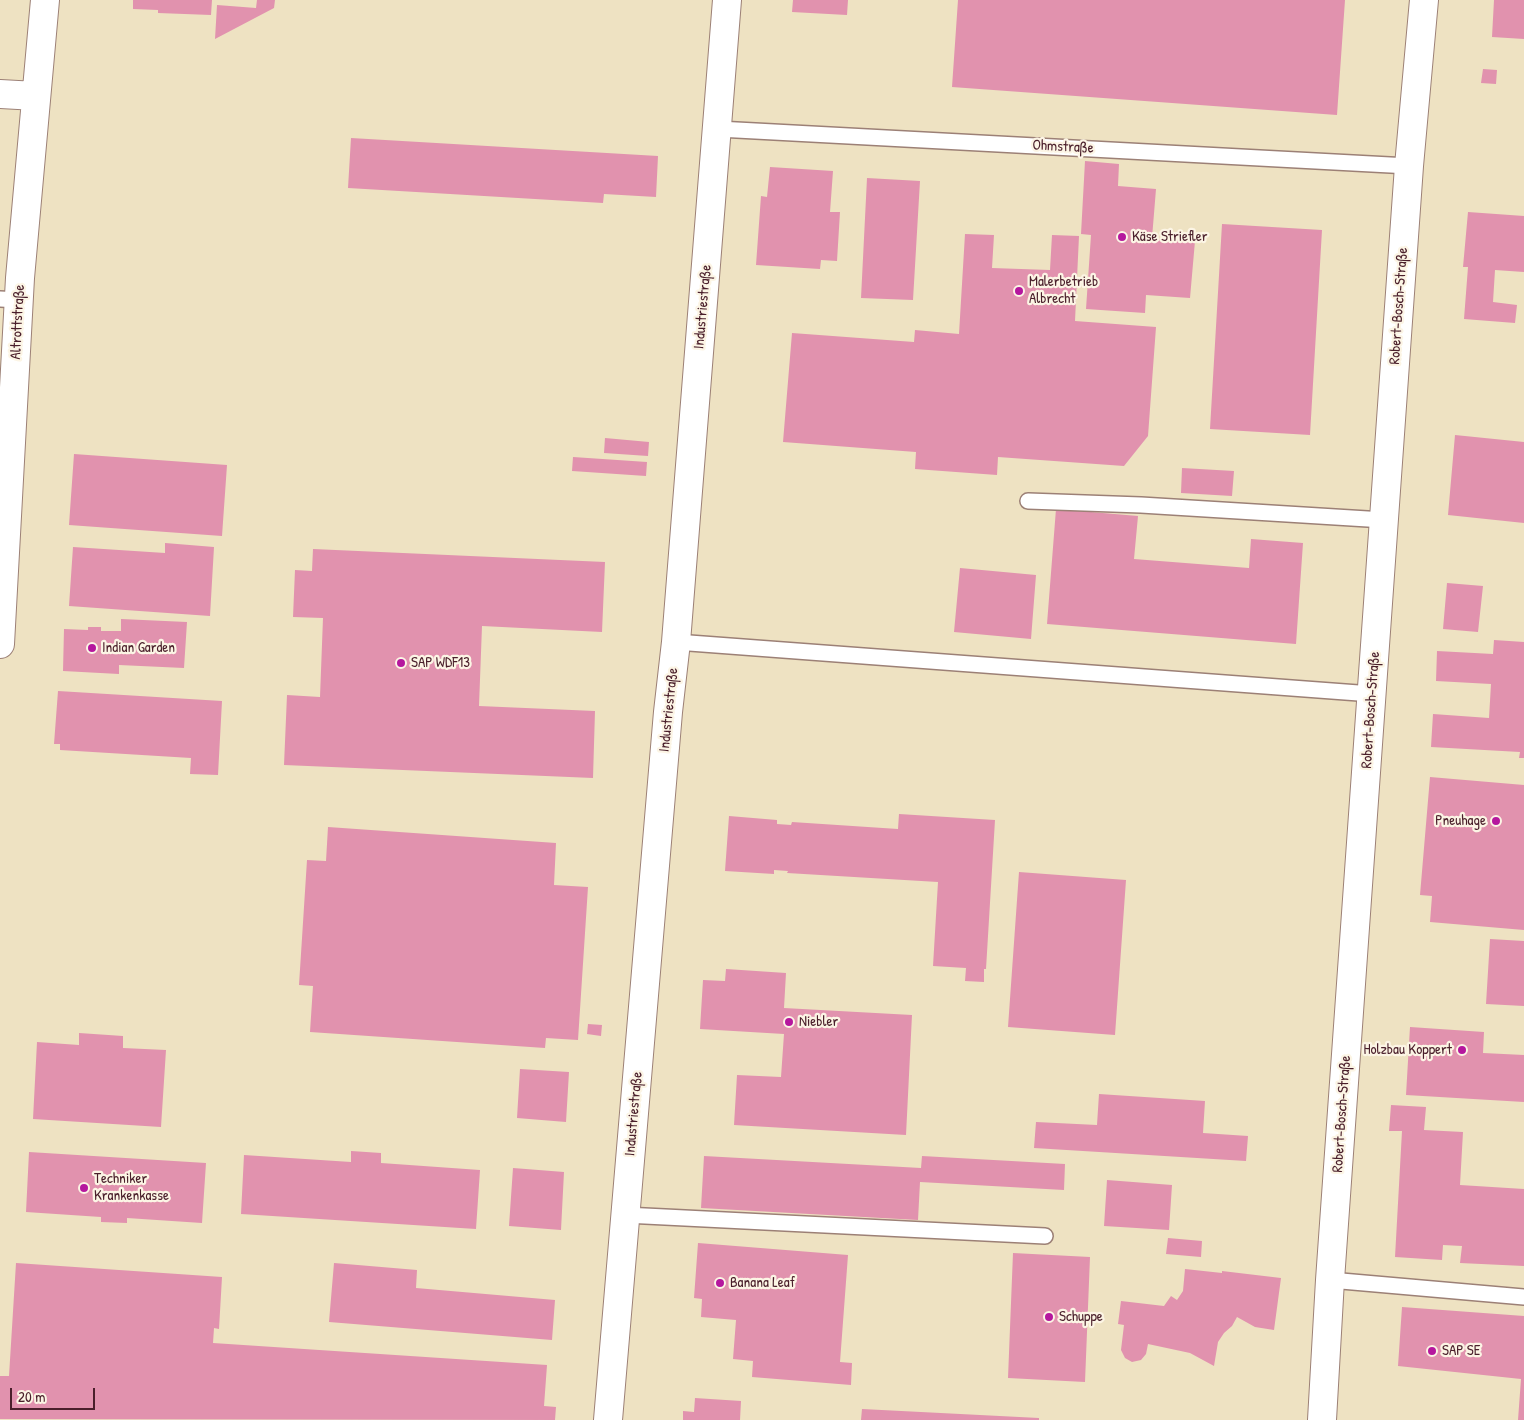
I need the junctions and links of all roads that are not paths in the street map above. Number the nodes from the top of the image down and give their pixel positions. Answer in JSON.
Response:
{"nodes":[{"id":1,"x":45,"y":0,"type":"edge"},
{"id":2,"x":727,"y":0,"type":"edge"},
{"id":3,"x":1424,"y":0,"type":"edge"},
{"id":4,"x":0,"y":94,"type":"edge"},
{"id":5,"x":36,"y":96,"type":"junction"},
{"id":6,"x":718,"y":129,"type":"junction"},
{"id":7,"x":1409,"y":166,"type":"junction"},
{"id":8,"x":9,"y":300,"type":"edge"},
{"id":9,"x":1028,"y":501,"type":"dead end"},
{"id":10,"x":4,"y":505,"type":"edge"},
{"id":11,"x":1384,"y":520,"type":"junction"},
{"id":12,"x":676,"y":642,"type":"junction"},
{"id":13,"x":0,"y":644,"type":"edge"},
{"id":14,"x":1372,"y":694,"type":"junction"},
{"id":15,"x":626,"y":1214,"type":"junction"},
{"id":16,"x":1045,"y":1236,"type":"dead end"},
{"id":17,"x":1330,"y":1280,"type":"junction"},
{"id":18,"x":1524,"y":1297,"type":"edge"},
{"id":19,"x":608,"y":1420,"type":"edge"},
{"id":20,"x":1322,"y":1420,"type":"edge"}],
"edges":[{"from":1,"to":5,"type":"street","name":"Altrottstraße"},
{"from":2,"to":6,"type":"street","name":"Industriestraße"},
{"from":3,"to":7,"type":"street","name":"Robert-Bosch-Straße"},
{"from":4,"to":5,"type":"street"},
{"from":5,"to":8,"type":"street","name":"Altrottstraße"},
{"from":6,"to":7,"type":"lane","name":"Ohmstraße"},
{"from":6,"to":12,"type":"street","name":"Industriestraße"},
{"from":7,"to":11,"type":"street","name":"Robert-Bosch-Straße"},
{"from":8,"to":10,"type":"street","name":"Altrottstraße"},
{"from":9,"to":11,"type":"lane"},
{"from":10,"to":13,"type":"street","name":"Altrottstraße"},
{"from":11,"to":14,"type":"street","name":"Robert-Bosch-Straße"},
{"from":12,"to":14,"type":"lane"},
{"from":12,"to":15,"type":"street","name":"Industriestraße"},
{"from":14,"to":17,"type":"street","name":"Robert-Bosch-Straße"},
{"from":15,"to":16,"type":"lane"},
{"from":15,"to":19,"type":"street","name":"Industriestraße"},
{"from":17,"to":18,"type":"lane"},
{"from":17,"to":20,"type":"street","name":"Robert-Bosch-Straße"}]}
